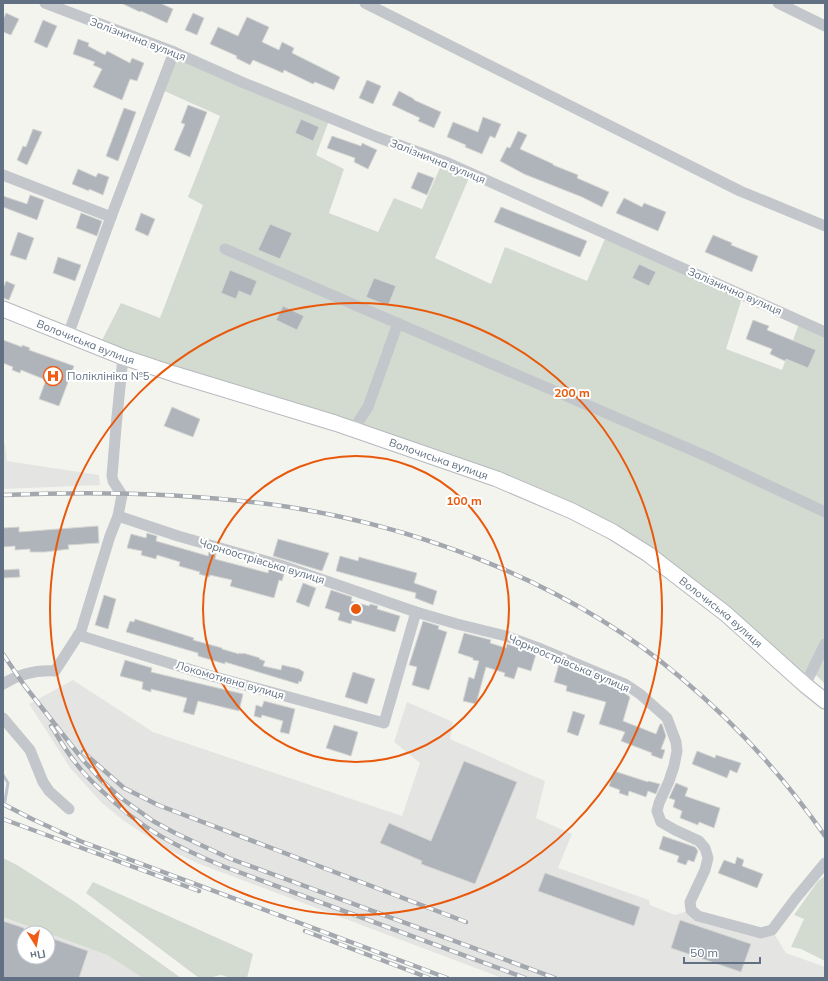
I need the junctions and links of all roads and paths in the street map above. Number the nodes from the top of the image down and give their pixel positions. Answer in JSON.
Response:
{"nodes":[{"id":1,"x":46,"y":3,"type":"edge"},
{"id":2,"x":365,"y":3,"type":"edge"},
{"id":3,"x":778,"y":3,"type":"edge"},
{"id":4,"x":825,"y":26,"type":"edge"},
{"id":5,"x":174,"y":52,"type":"junction"},
{"id":6,"x":3,"y":175,"type":"edge"},
{"id":7,"x":111,"y":217,"type":"junction"},
{"id":8,"x":825,"y":226,"type":"edge"},
{"id":9,"x":225,"y":249,"type":"dead end"},
{"id":10,"x":3,"y":309,"type":"edge"},
{"id":11,"x":398,"y":323,"type":"junction"},
{"id":12,"x":825,"y":332,"type":"edge"},
{"id":13,"x":68,"y":335,"type":"junction"},
{"id":14,"x":124,"y":357,"type":"junction"},
{"id":15,"x":353,"y":430,"type":"junction"},
{"id":16,"x":825,"y":512,"type":"edge"},
{"id":17,"x":118,"y":516,"type":"junction"},
{"id":18,"x":416,"y":612,"type":"junction"},
{"id":19,"x":78,"y":635,"type":"junction"},
{"id":20,"x":825,"y":644,"type":"edge"},
{"id":21,"x":3,"y":684,"type":"edge"},
{"id":22,"x":805,"y":685,"type":"junction"},
{"id":23,"x":825,"y":701,"type":"edge"},
{"id":24,"x":3,"y":718,"type":"edge"},
{"id":25,"x":69,"y":809,"type":"dead end"},
{"id":26,"x":825,"y":863,"type":"edge"}],
"edges":[{"from":1,"to":5,"type":"street","name":"Залізнична вулиця"},
{"from":2,"to":8,"type":"street"},
{"from":3,"to":4,"type":"street"},
{"from":5,"to":7,"type":"street"},
{"from":5,"to":12,"type":"street","name":"Залізнична вулиця"},
{"from":6,"to":7,"type":"street"},
{"from":7,"to":13,"type":"street"},
{"from":9,"to":11,"type":"street"},
{"from":10,"to":13,"type":"main road","name":"Волочиська вулиця"},
{"from":11,"to":15,"type":"street"},
{"from":11,"to":16,"type":"street"},
{"from":13,"to":14,"type":"main road","name":"Волочиська вулиця"},
{"from":14,"to":15,"type":"main road","name":"Волочиська вулиця"},
{"from":14,"to":17,"type":"street"},
{"from":15,"to":22,"type":"main road","name":"Волочиська вулиця"},
{"from":17,"to":18,"type":"street","name":"Чорноострівська вулиця"},
{"from":17,"to":19,"type":"street"},
{"from":18,"to":19,"type":"street","name":"Локомотивна вулиця"},
{"from":18,"to":26,"type":"street","name":"Чорноострівська вулиця"},
{"from":19,"to":21,"type":"street"},
{"from":20,"to":22,"type":"street"},
{"from":22,"to":23,"type":"main road","name":"Волочиська вулиця"},
{"from":24,"to":25,"type":"street"}]}
